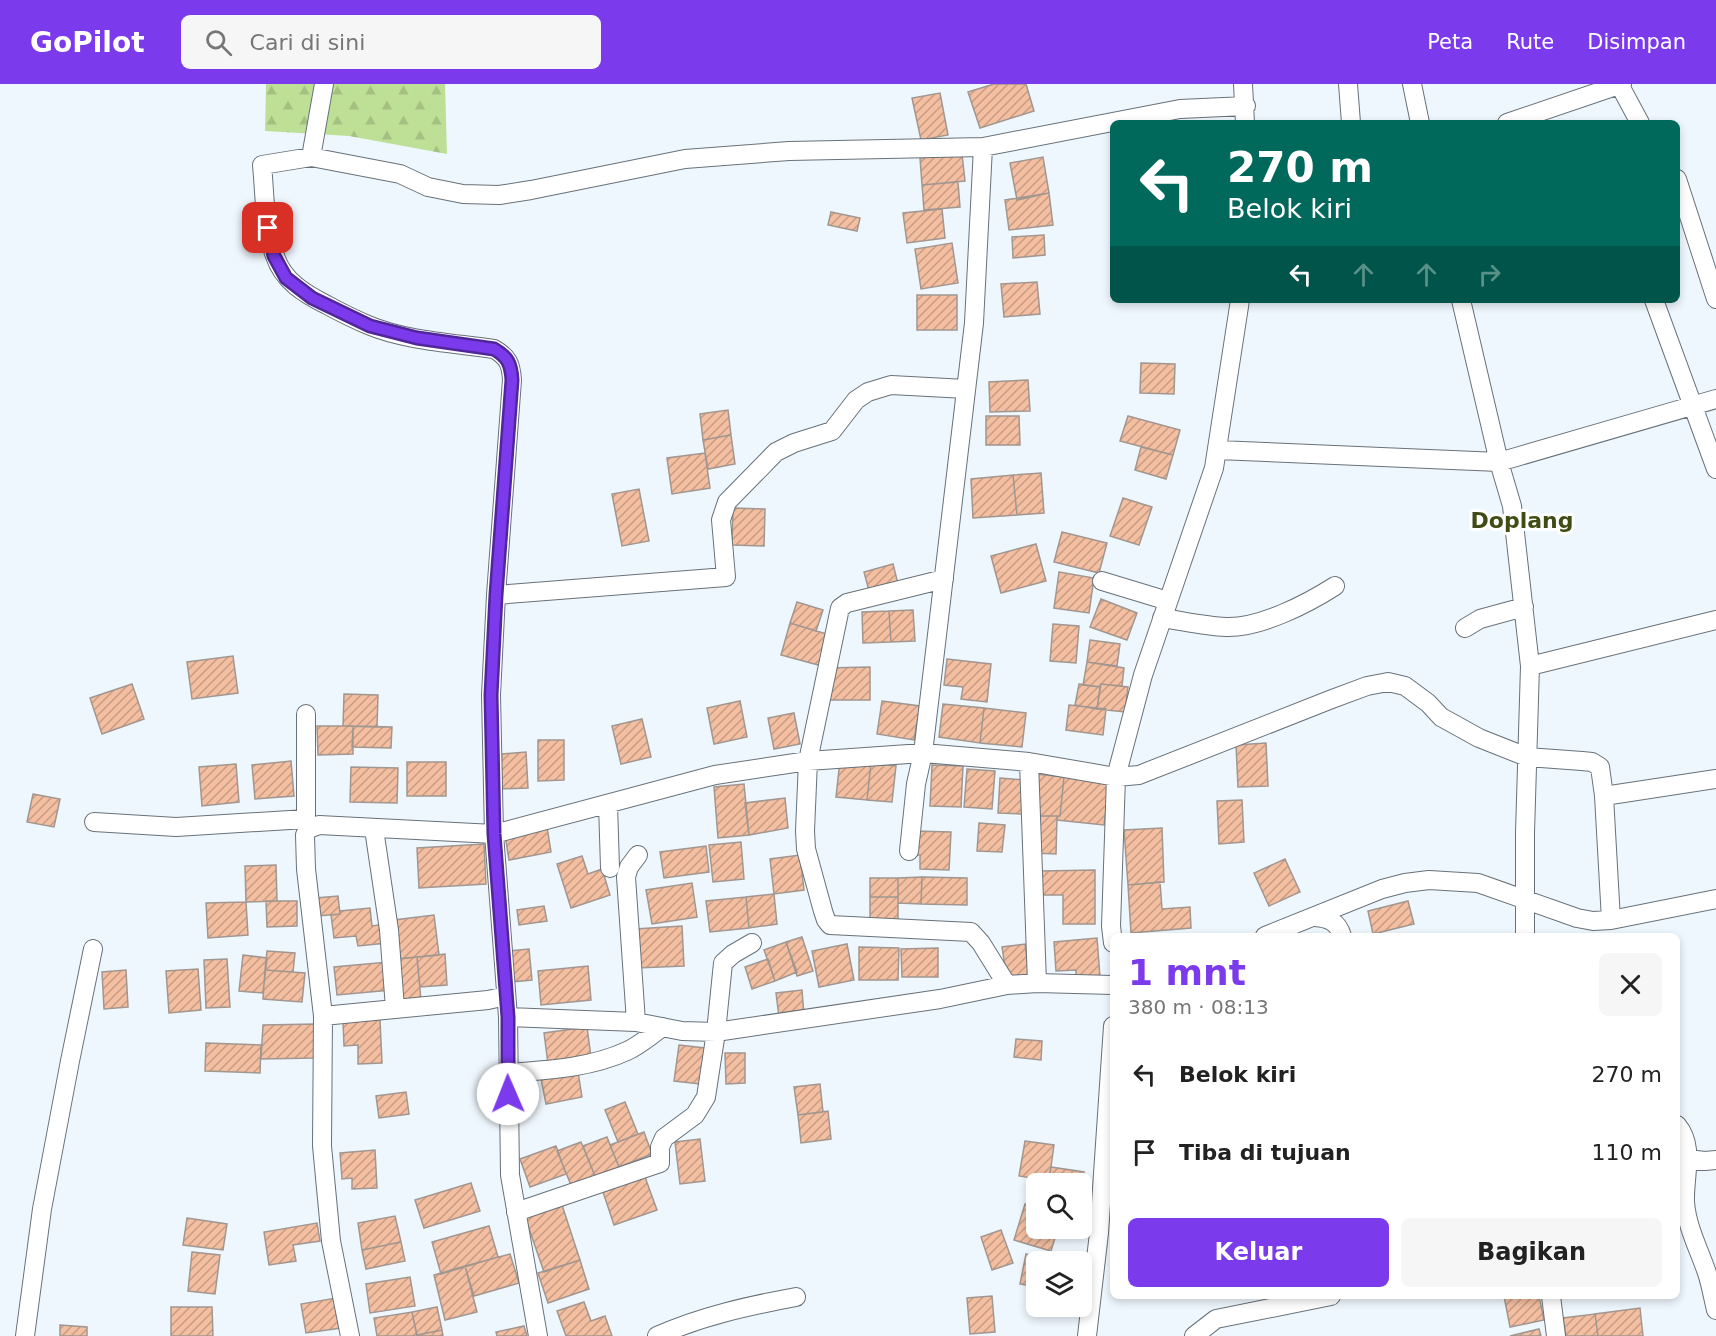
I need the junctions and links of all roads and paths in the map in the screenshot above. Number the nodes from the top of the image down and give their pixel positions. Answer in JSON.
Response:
{"nodes":[{"id":1,"x":324,"y":84,"type":"edge"},
{"id":2,"x":1243,"y":84,"type":"edge"},
{"id":3,"x":1348,"y":84,"type":"edge"},
{"id":4,"x":1412,"y":84,"type":"edge"},
{"id":5,"x":1620,"y":84,"type":"edge"},
{"id":6,"x":1245,"y":114,"type":"edge"},
{"id":7,"x":1127,"y":120,"type":"edge"},
{"id":8,"x":1351,"y":120,"type":"edge"},
{"id":9,"x":1419,"y":120,"type":"edge"},
{"id":10,"x":1516,"y":120,"type":"edge"},
{"id":11,"x":1638,"y":120,"type":"edge"},
{"id":12,"x":1110,"y":123,"type":"edge"},
{"id":13,"x":983,"y":147,"type":"junction"},
{"id":14,"x":311,"y":157,"type":"junction"},
{"id":15,"x":1680,"y":188,"type":"edge"},
{"id":16,"x":1716,"y":299,"type":"edge"},
{"id":17,"x":1240,"y":303,"type":"edge"},
{"id":18,"x":1462,"y":303,"type":"edge"},
{"id":19,"x":1655,"y":303,"type":"edge"},
{"id":20,"x":966,"y":389,"type":"junction"},
{"id":21,"x":1716,"y":399,"type":"edge"},
{"id":22,"x":1694,"y":406,"type":"junction"},
{"id":23,"x":1218,"y":450,"type":"junction"},
{"id":24,"x":1499,"y":462,"type":"junction"},
{"id":25,"x":1716,"y":469,"type":"edge"},
{"id":26,"x":944,"y":579,"type":"junction"},
{"id":27,"x":1102,"y":581,"type":"dead end"},
{"id":28,"x":1335,"y":586,"type":"dead end"},
{"id":29,"x":496,"y":595,"type":"junction"},
{"id":30,"x":1524,"y":607,"type":"junction"},
{"id":31,"x":1165,"y":610,"type":"junction"},
{"id":32,"x":1716,"y":620,"type":"edge"},
{"id":33,"x":1465,"y":628,"type":"dead end"},
{"id":34,"x":1530,"y":666,"type":"junction"},
{"id":35,"x":306,"y":714,"type":"dead end"},
{"id":36,"x":918,"y":753,"type":"junction"},
{"id":37,"x":1527,"y":757,"type":"junction"},
{"id":38,"x":808,"y":761,"type":"junction"},
{"id":39,"x":1029,"y":762,"type":"junction"},
{"id":40,"x":1116,"y":777,"type":"junction"},
{"id":41,"x":1716,"y":779,"type":"edge"},
{"id":42,"x":1604,"y":796,"type":"junction"},
{"id":43,"x":608,"y":804,"type":"junction"},
{"id":44,"x":94,"y":822,"type":"dead end"},
{"id":45,"x":307,"y":824,"type":"junction"},
{"id":46,"x":374,"y":829,"type":"junction"},
{"id":47,"x":494,"y":834,"type":"junction"},
{"id":48,"x":909,"y":851,"type":"dead end"},
{"id":49,"x":1716,"y":899,"type":"edge"},
{"id":50,"x":1524,"y":900,"type":"junction"},
{"id":51,"x":1314,"y":917,"type":"junction"},
{"id":52,"x":1611,"y":920,"type":"junction"},
{"id":53,"x":1112,"y":933,"type":"edge"},
{"id":54,"x":1273,"y":933,"type":"edge"},
{"id":55,"x":1341,"y":933,"type":"edge"},
{"id":56,"x":1524,"y":933,"type":"edge"},
{"id":57,"x":752,"y":943,"type":"dead end"},
{"id":58,"x":93,"y":949,"type":"dead end"},
{"id":59,"x":1037,"y":983,"type":"junction"},
{"id":60,"x":1007,"y":985,"type":"junction"},
{"id":61,"x":1110,"y":985,"type":"edge"},
{"id":62,"x":506,"y":996,"type":"junction"},
{"id":63,"x":395,"y":1008,"type":"junction"},
{"id":64,"x":323,"y":1016,"type":"junction"},
{"id":65,"x":508,"y":1017,"type":"junction"},
{"id":66,"x":636,"y":1022,"type":"junction"},
{"id":67,"x":663,"y":1027,"type":"junction"},
{"id":68,"x":716,"y":1032,"type":"junction"},
{"id":69,"x":1110,"y":1070,"type":"edge"},
{"id":70,"x":508,"y":1073,"type":"junction"},
{"id":71,"x":1680,"y":1130,"type":"edge"},
{"id":72,"x":1687,"y":1159,"type":"junction"},
{"id":73,"x":1716,"y":1160,"type":"edge"},
{"id":74,"x":516,"y":1212,"type":"junction"},
{"id":75,"x":796,"y":1297,"type":"dead end"},
{"id":76,"x":1298,"y":1299,"type":"edge"},
{"id":77,"x":1551,"y":1299,"type":"edge"},
{"id":78,"x":1716,"y":1310,"type":"edge"},
{"id":79,"x":25,"y":1336,"type":"edge"},
{"id":80,"x":350,"y":1336,"type":"edge"},
{"id":81,"x":538,"y":1336,"type":"edge"},
{"id":82,"x":657,"y":1336,"type":"edge"},
{"id":83,"x":1087,"y":1336,"type":"edge"},
{"id":84,"x":1194,"y":1336,"type":"edge"},
{"id":85,"x":1556,"y":1336,"type":"edge"}],
"edges":[{"from":1,"to":14,"type":"street"},
{"from":2,"to":6,"type":"street"},
{"from":3,"to":8,"type":"street"},
{"from":4,"to":9,"type":"street"},
{"from":5,"to":10,"type":"street"},
{"from":5,"to":11,"type":"street"},
{"from":6,"to":7,"type":"street"},
{"from":12,"to":13,"type":"street"},
{"from":13,"to":14,"type":"street"},
{"from":13,"to":20,"type":"street"},
{"from":14,"to":29,"type":"street"},
{"from":15,"to":16,"type":"street"},
{"from":17,"to":23,"type":"street"},
{"from":18,"to":24,"type":"street"},
{"from":19,"to":22,"type":"street"},
{"from":20,"to":26,"type":"street"},
{"from":20,"to":29,"type":"street"},
{"from":21,"to":22,"type":"street"},
{"from":22,"to":24,"type":"street"},
{"from":22,"to":25,"type":"street"},
{"from":23,"to":24,"type":"street"},
{"from":23,"to":31,"type":"street"},
{"from":24,"to":30,"type":"street"},
{"from":26,"to":36,"type":"street"},
{"from":26,"to":38,"type":"street"},
{"from":27,"to":31,"type":"street"},
{"from":28,"to":31,"type":"street"},
{"from":29,"to":47,"type":"street"},
{"from":30,"to":33,"type":"street"},
{"from":30,"to":34,"type":"street"},
{"from":31,"to":40,"type":"street"},
{"from":32,"to":34,"type":"street"},
{"from":34,"to":37,"type":"street"},
{"from":35,"to":45,"type":"street"},
{"from":36,"to":38,"type":"street"},
{"from":36,"to":39,"type":"street"},
{"from":36,"to":48,"type":"street"},
{"from":37,"to":40,"type":"street"},
{"from":37,"to":42,"type":"street"},
{"from":37,"to":50,"type":"street"},
{"from":38,"to":43,"type":"street"},
{"from":38,"to":60,"type":"street"},
{"from":39,"to":40,"type":"street"},
{"from":39,"to":59,"type":"street"},
{"from":40,"to":53,"type":"street"},
{"from":41,"to":42,"type":"street"},
{"from":42,"to":52,"type":"street"},
{"from":43,"to":47,"type":"street"},
{"from":43,"to":66,"type":"street"},
{"from":44,"to":45,"type":"street"},
{"from":45,"to":46,"type":"street"},
{"from":45,"to":64,"type":"street"},
{"from":46,"to":47,"type":"street"},
{"from":46,"to":63,"type":"street"},
{"from":47,"to":62,"type":"street"},
{"from":49,"to":52,"type":"street"},
{"from":50,"to":51,"type":"street"},
{"from":50,"to":52,"type":"street"},
{"from":50,"to":56,"type":"street"},
{"from":51,"to":54,"type":"street"},
{"from":51,"to":55,"type":"street"},
{"from":57,"to":68,"type":"street"},
{"from":58,"to":79,"type":"street"},
{"from":59,"to":60,"type":"street"},
{"from":59,"to":61,"type":"street"},
{"from":60,"to":68,"type":"street"},
{"from":62,"to":63,"type":"street"},
{"from":62,"to":65,"type":"street"},
{"from":63,"to":64,"type":"street"},
{"from":64,"to":80,"type":"street"},
{"from":65,"to":66,"type":"street"},
{"from":65,"to":70,"type":"street"},
{"from":66,"to":67,"type":"street"},
{"from":67,"to":68,"type":"street"},
{"from":67,"to":70,"type":"street"},
{"from":68,"to":74,"type":"street"},
{"from":69,"to":83,"type":"street"},
{"from":70,"to":74,"type":"street"},
{"from":71,"to":72,"type":"street"},
{"from":72,"to":73,"type":"street"},
{"from":72,"to":78,"type":"street"},
{"from":74,"to":81,"type":"street"},
{"from":75,"to":82,"type":"street"},
{"from":76,"to":84,"type":"street"},
{"from":77,"to":85,"type":"street"}]}
